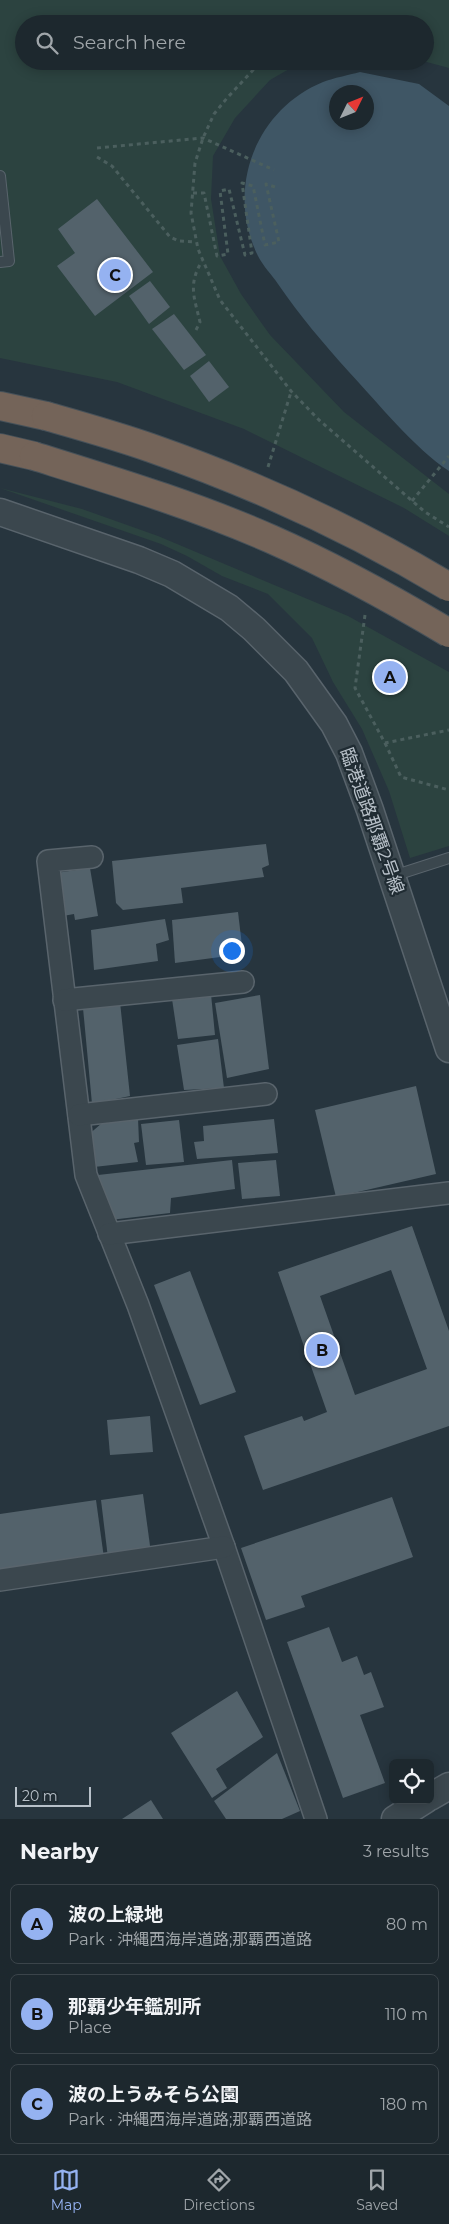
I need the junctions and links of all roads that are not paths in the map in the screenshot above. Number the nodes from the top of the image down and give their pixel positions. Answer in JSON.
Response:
{"nodes":[{"id":1,"x":0,"y":176,"type":"edge"},
{"id":2,"x":0,"y":262,"type":"edge"},
{"id":3,"x":0,"y":406,"type":"edge"},
{"id":4,"x":0,"y":448,"type":"edge"},
{"id":5,"x":0,"y":512,"type":"edge"},
{"id":6,"x":449,"y":587,"type":"edge"},
{"id":7,"x":449,"y":633,"type":"edge"},
{"id":8,"x":92,"y":857,"type":"dead end"},
{"id":9,"x":449,"y":858,"type":"edge"},
{"id":10,"x":392,"y":876,"type":"junction"},
{"id":11,"x":243,"y":982,"type":"dead end"},
{"id":12,"x":64,"y":1000,"type":"junction"},
{"id":13,"x":444,"y":1018,"type":"edge"},
{"id":14,"x":449,"y":1050,"type":"edge"},
{"id":15,"x":266,"y":1094,"type":"dead end"},
{"id":16,"x":79,"y":1116,"type":"junction"},
{"id":17,"x":449,"y":1193,"type":"edge"},
{"id":18,"x":109,"y":1234,"type":"junction"},
{"id":19,"x":224,"y":1547,"type":"junction"},
{"id":20,"x":0,"y":1580,"type":"edge"},
{"id":21,"x":449,"y":1786,"type":"edge"},
{"id":22,"x":434,"y":1795,"type":"edge"},
{"id":23,"x":419,"y":1804,"type":"edge"},
{"id":24,"x":316,"y":1819,"type":"edge"},
{"id":25,"x":395,"y":1819,"type":"edge"}],
"edges":[{"from":1,"to":2,"type":"lane"},
{"from":3,"to":6,"type":"highway","bridge":true},
{"from":4,"to":7,"type":"highway","bridge":true},
{"from":5,"to":10,"type":"street","name":"臨港道路那覇2号線"},
{"from":8,"to":12,"type":"street"},
{"from":9,"to":10,"type":"lane"},
{"from":10,"to":13,"type":"street","name":"臨港道路那覇2号線"},
{"from":11,"to":12,"type":"street"},
{"from":12,"to":16,"type":"street"},
{"from":13,"to":14,"type":"street","name":"臨港道路那覇2号線"},
{"from":15,"to":16,"type":"street"},
{"from":16,"to":18,"type":"street"},
{"from":17,"to":18,"type":"street"},
{"from":18,"to":19,"type":"street"},
{"from":19,"to":20,"type":"street"},
{"from":19,"to":24,"type":"street"},
{"from":21,"to":22,"type":"street"},
{"from":23,"to":25,"type":"street"}]}
